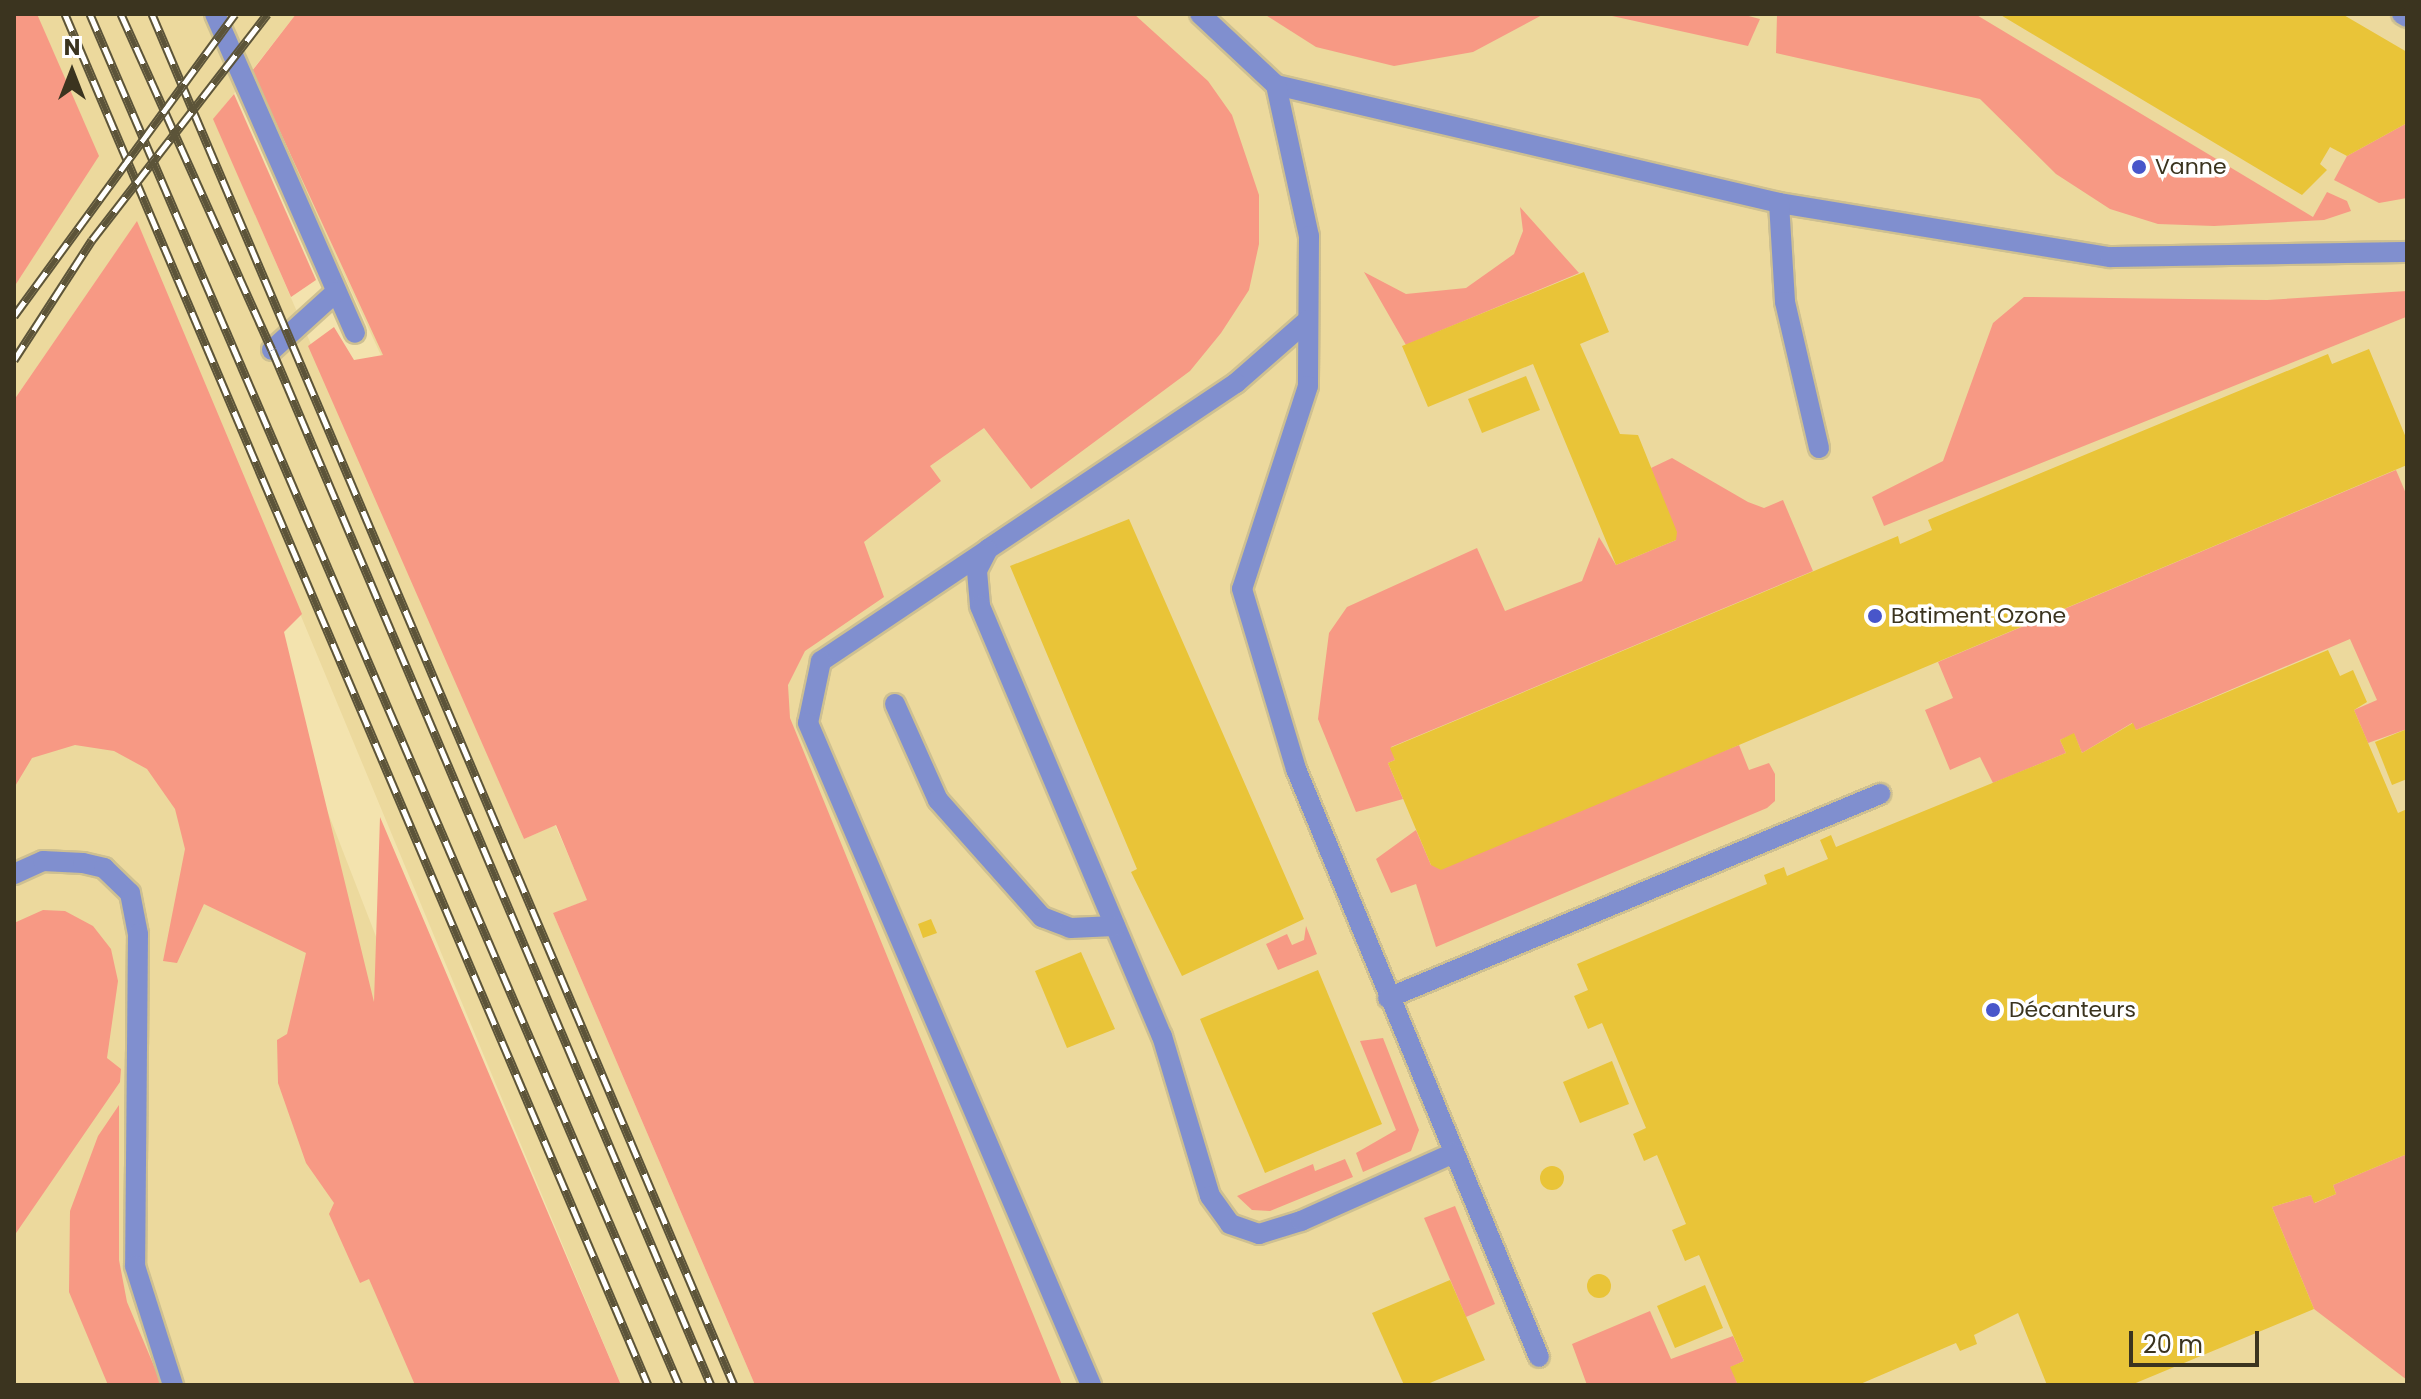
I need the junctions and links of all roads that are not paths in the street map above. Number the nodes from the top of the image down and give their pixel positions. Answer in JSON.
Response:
{"nodes":[{"id":1,"x":215,"y":14,"type":"edge"},
{"id":2,"x":1200,"y":14,"type":"edge"},
{"id":3,"x":2402,"y":14,"type":"edge"},
{"id":4,"x":2407,"y":17,"type":"edge"},
{"id":5,"x":1276,"y":85,"type":"junction"},
{"id":6,"x":1779,"y":203,"type":"junction"},
{"id":7,"x":2407,"y":252,"type":"edge"},
{"id":8,"x":336,"y":292,"type":"junction"},
{"id":9,"x":1308,"y":320,"type":"junction"},
{"id":10,"x":355,"y":333,"type":"dead end"},
{"id":11,"x":272,"y":350,"type":"dead end"},
{"id":12,"x":1819,"y":448,"type":"dead end"},
{"id":13,"x":988,"y":549,"type":"junction"},
{"id":14,"x":895,"y":704,"type":"dead end"},
{"id":15,"x":1880,"y":794,"type":"dead end"},
{"id":16,"x":14,"y":874,"type":"edge"},
{"id":17,"x":1115,"y":926,"type":"junction"},
{"id":18,"x":1388,"y":998,"type":"junction"},
{"id":19,"x":1454,"y":1153,"type":"junction"},
{"id":20,"x":1539,"y":1357,"type":"dead end"},
{"id":21,"x":173,"y":1385,"type":"edge"},
{"id":22,"x":1091,"y":1385,"type":"edge"}],
"edges":[{"from":1,"to":8,"type":"street"},
{"from":2,"to":5,"type":"street"},
{"from":3,"to":4,"type":"street"},
{"from":5,"to":6,"type":"street"},
{"from":5,"to":9,"type":"street"},
{"from":6,"to":7,"type":"street"},
{"from":6,"to":12,"type":"street"},
{"from":8,"to":10,"type":"street"},
{"from":8,"to":11,"type":"street"},
{"from":9,"to":13,"type":"street"},
{"from":9,"to":18,"type":"street"},
{"from":13,"to":17,"type":"street"},
{"from":13,"to":22,"type":"street"},
{"from":14,"to":17,"type":"street"},
{"from":15,"to":18,"type":"street"},
{"from":16,"to":21,"type":"street"},
{"from":17,"to":19,"type":"street"},
{"from":18,"to":19,"type":"street"},
{"from":19,"to":20,"type":"street"}]}
